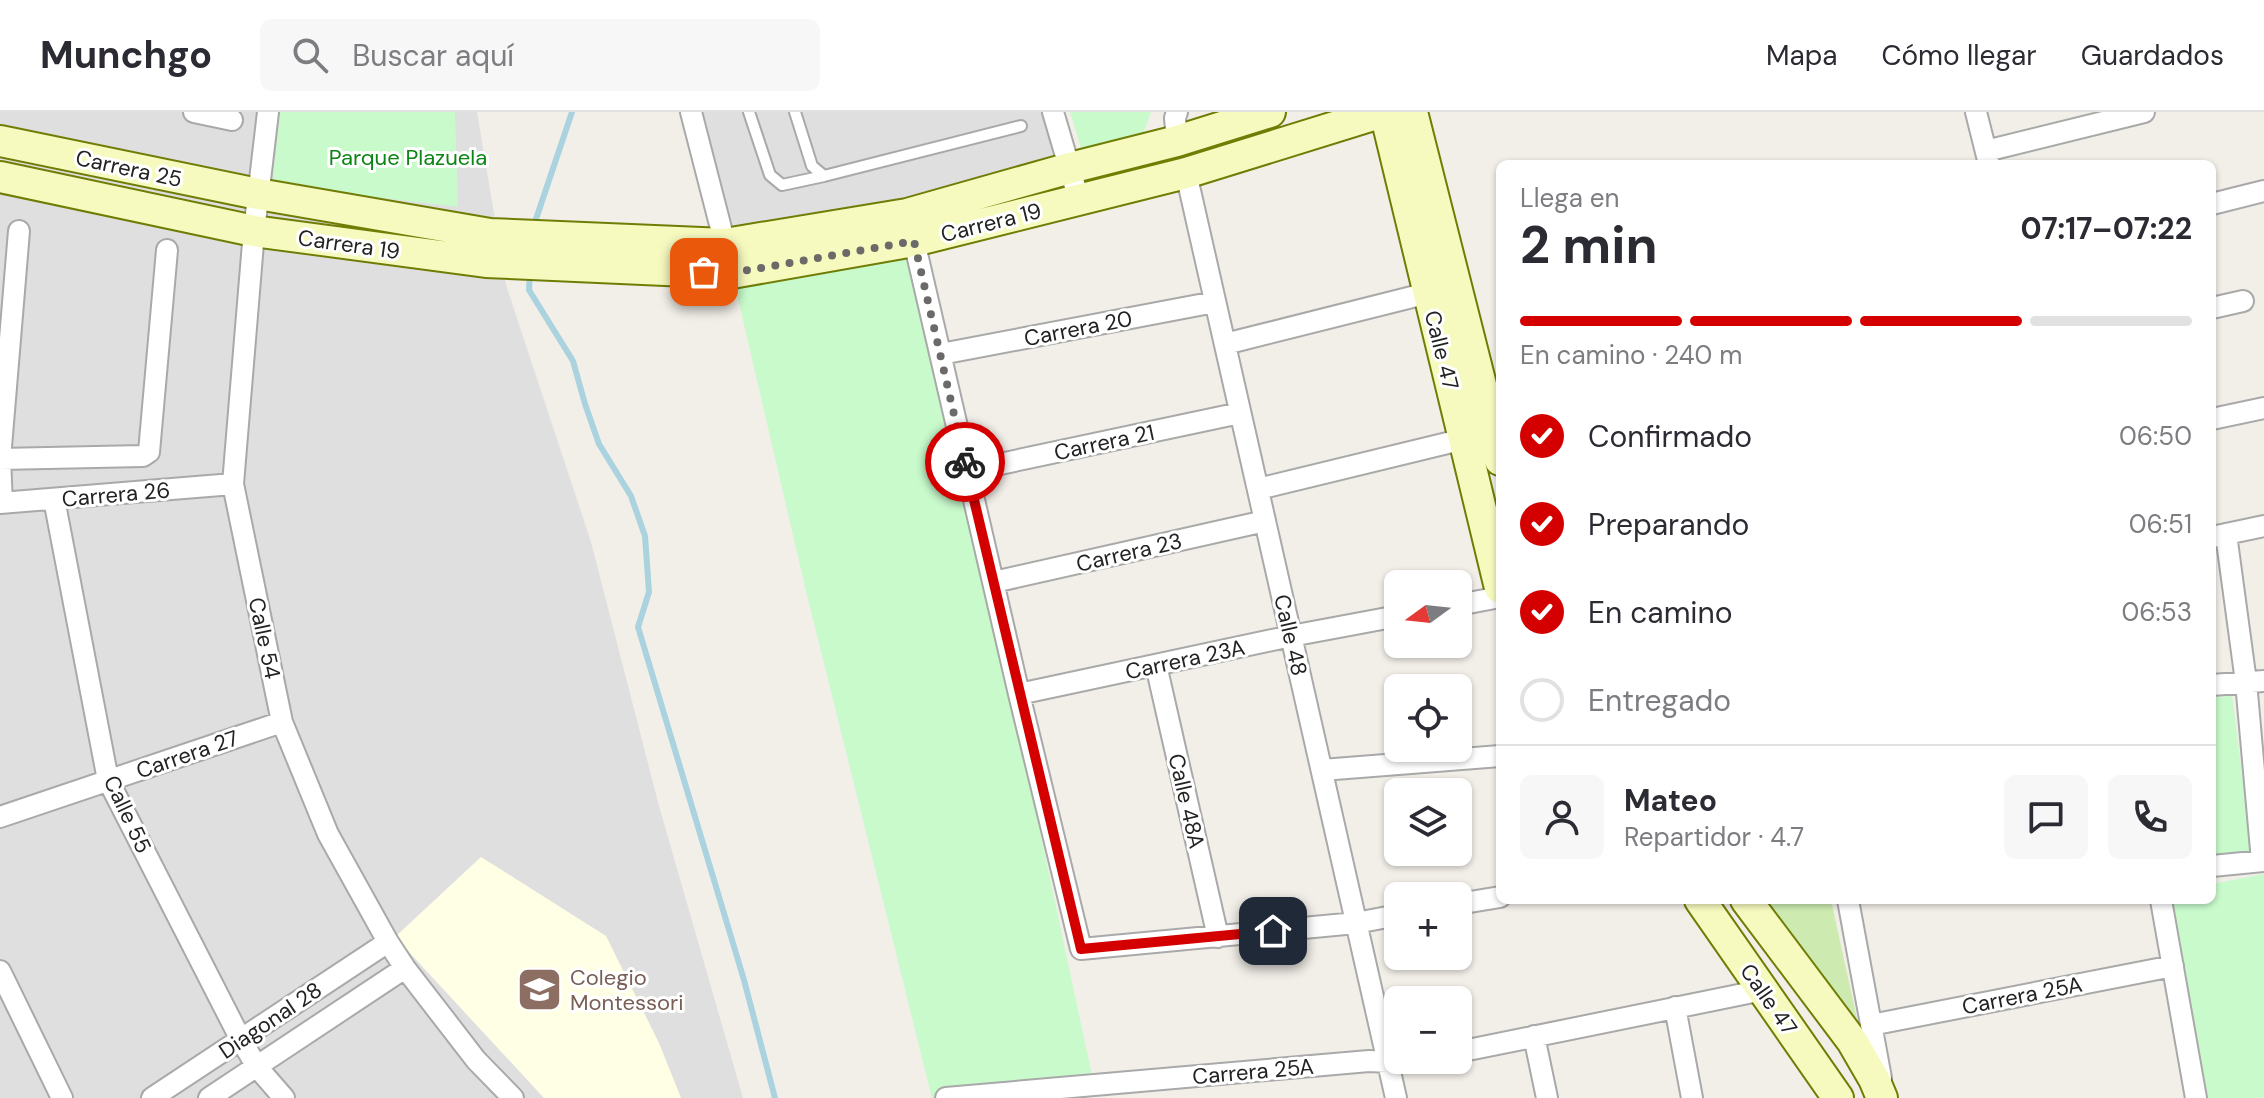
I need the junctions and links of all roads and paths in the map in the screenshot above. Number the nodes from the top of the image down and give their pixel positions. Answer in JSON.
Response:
{"nodes":[{"id":1,"x":194,"y":112,"type":"edge"},
{"id":2,"x":268,"y":112,"type":"edge"},
{"id":3,"x":691,"y":112,"type":"edge"},
{"id":4,"x":749,"y":112,"type":"edge"},
{"id":5,"x":795,"y":112,"type":"edge"},
{"id":6,"x":1053,"y":112,"type":"edge"},
{"id":7,"x":1384,"y":112,"type":"edge"},
{"id":8,"x":1412,"y":112,"type":"edge"},
{"id":9,"x":1976,"y":112,"type":"edge"},
{"id":10,"x":2144,"y":112,"type":"edge"},
{"id":11,"x":1261,"y":113,"type":"edge"},
{"id":12,"x":232,"y":120,"type":"dead end"},
{"id":13,"x":1021,"y":126,"type":"dead end"},
{"id":14,"x":1177,"y":127,"type":"edge"},
{"id":15,"x":0,"y":141,"type":"edge"},
{"id":16,"x":1266,"y":148,"type":"junction"},
{"id":17,"x":1988,"y":157,"type":"edge"},
{"id":18,"x":1070,"y":168,"type":"junction"},
{"id":19,"x":1186,"y":173,"type":"junction"},
{"id":20,"x":824,"y":176,"type":"junction"},
{"id":21,"x":0,"y":177,"type":"edge"},
{"id":22,"x":2264,"y":191,"type":"edge"},
{"id":23,"x":258,"y":194,"type":"junction"},
{"id":24,"x":1079,"y":200,"type":"junction"},
{"id":25,"x":2216,"y":203,"type":"edge"},
{"id":26,"x":19,"y":231,"type":"dead end"},
{"id":27,"x":254,"y":231,"type":"junction"},
{"id":28,"x":914,"y":241,"type":"junction"},
{"id":29,"x":725,"y":244,"type":"junction"},
{"id":30,"x":488,"y":248,"type":"junction"},
{"id":31,"x":167,"y":250,"type":"dead end"},
{"id":32,"x":568,"y":253,"type":"junction"},
{"id":33,"x":1428,"y":293,"type":"junction"},
{"id":34,"x":2243,"y":301,"type":"dead end"},
{"id":35,"x":1215,"y":302,"type":"junction"},
{"id":36,"x":2216,"y":307,"type":"edge"},
{"id":37,"x":1225,"y":344,"type":"junction"},
{"id":38,"x":941,"y":354,"type":"junction"},
{"id":39,"x":2264,"y":408,"type":"edge"},
{"id":40,"x":1240,"y":413,"type":"junction"},
{"id":41,"x":2216,"y":418,"type":"edge"},
{"id":42,"x":1469,"y":420,"type":"junction"},
{"id":43,"x":1496,"y":455,"type":"edge"},
{"id":44,"x":0,"y":459,"type":"edge"},
{"id":45,"x":967,"y":471,"type":"junction"},
{"id":46,"x":233,"y":484,"type":"junction"},
{"id":47,"x":1258,"y":489,"type":"junction"},
{"id":48,"x":54,"y":499,"type":"junction"},
{"id":49,"x":1,"y":503,"type":"edge"},
{"id":50,"x":1265,"y":521,"type":"junction"},
{"id":51,"x":2264,"y":526,"type":"edge"},
{"id":52,"x":2219,"y":535,"type":"edge"},
{"id":53,"x":1496,"y":566,"type":"edge"},
{"id":54,"x":994,"y":582,"type":"junction"},
{"id":55,"x":1496,"y":598,"type":"edge"},
{"id":56,"x":1472,"y":602,"type":"edge"},
{"id":57,"x":1384,"y":619,"type":"edge"},
{"id":58,"x":1291,"y":636,"type":"junction"},
{"id":59,"x":1156,"y":665,"type":"junction"},
{"id":60,"x":2255,"y":681,"type":"edge"},
{"id":61,"x":2216,"y":685,"type":"edge"},
{"id":62,"x":1019,"y":694,"type":"junction"},
{"id":63,"x":282,"y":722,"type":"junction"},
{"id":64,"x":1496,"y":756,"type":"edge"},
{"id":65,"x":1322,"y":770,"type":"junction"},
{"id":66,"x":108,"y":780,"type":"junction"},
{"id":67,"x":0,"y":817,"type":"edge"},
{"id":68,"x":2263,"y":861,"type":"edge"},
{"id":69,"x":2216,"y":866,"type":"edge"},
{"id":70,"x":1496,"y":898,"type":"edge"},
{"id":71,"x":1472,"y":902,"type":"edge"},
{"id":72,"x":1703,"y":904,"type":"edge"},
{"id":73,"x":1749,"y":904,"type":"edge"},
{"id":74,"x":1849,"y":904,"type":"edge"},
{"id":75,"x":2162,"y":904,"type":"edge"},
{"id":76,"x":1384,"y":918,"type":"edge"},
{"id":77,"x":1356,"y":923,"type":"junction"},
{"id":78,"x":1218,"y":937,"type":"junction"},
{"id":79,"x":388,"y":942,"type":"junction"},
{"id":80,"x":2173,"y":966,"type":"junction"},
{"id":81,"x":405,"y":968,"type":"junction"},
{"id":82,"x":0,"y":971,"type":"edge"},
{"id":83,"x":1763,"y":990,"type":"junction"},
{"id":84,"x":1675,"y":1007,"type":"junction"},
{"id":85,"x":1871,"y":1025,"type":"junction"},
{"id":86,"x":1534,"y":1036,"type":"junction"},
{"id":87,"x":241,"y":1040,"type":"junction"},
{"id":88,"x":1384,"y":1045,"type":"edge"},
{"id":89,"x":1472,"y":1049,"type":"edge"},
{"id":90,"x":1384,"y":1062,"type":"edge"},
{"id":91,"x":257,"y":1067,"type":"junction"},
{"id":92,"x":1391,"y":1074,"type":"edge"},
{"id":93,"x":62,"y":1098,"type":"edge"},
{"id":94,"x":152,"y":1098,"type":"edge"},
{"id":95,"x":209,"y":1098,"type":"edge"},
{"id":96,"x":284,"y":1098,"type":"edge"},
{"id":97,"x":513,"y":1098,"type":"edge"},
{"id":98,"x":946,"y":1098,"type":"edge"},
{"id":99,"x":1396,"y":1098,"type":"edge"},
{"id":100,"x":1547,"y":1098,"type":"edge"},
{"id":101,"x":1692,"y":1098,"type":"edge"},
{"id":102,"x":1838,"y":1098,"type":"edge"},
{"id":103,"x":1883,"y":1098,"type":"edge"},
{"id":104,"x":2196,"y":1098,"type":"edge"}],
"edges":[{"from":1,"to":12,"type":"street"},
{"from":2,"to":23,"type":"street","name":"Calle 54"},
{"from":3,"to":29,"type":"street"},
{"from":4,"to":20,"type":"lane"},
{"from":5,"to":20,"type":"lane"},
{"from":6,"to":18,"type":"street"},
{"from":7,"to":16,"type":"street","name":"Carrera 19"},
{"from":7,"to":33,"type":"street","name":"Calle 47"},
{"from":8,"to":42,"type":"street","name":"Calle 47"},
{"from":9,"to":17,"type":"street"},
{"from":10,"to":17,"type":"street"},
{"from":11,"to":14,"type":"street","name":"Carrera 19"},
{"from":11,"to":16,"type":"street"},
{"from":13,"to":20,"type":"lane"},
{"from":14,"to":18,"type":"street","name":"Carrera 19"},
{"from":15,"to":23,"type":"street","name":"Carrera 25"},
{"from":16,"to":19,"type":"street","name":"Carrera 19"},
{"from":18,"to":24,"type":"street"},
{"from":18,"to":29,"type":"street","name":"Carrera 19"},
{"from":19,"to":24,"type":"street","name":"Carrera 19"},
{"from":19,"to":35,"type":"street","name":"Calle 48"},
{"from":21,"to":27,"type":"street","name":"Carrera 25"},
{"from":22,"to":25,"type":"street"},
{"from":23,"to":27,"type":"street","name":"Calle 54"},
{"from":23,"to":30,"type":"street","name":"Carrera 19"},
{"from":24,"to":28,"type":"street","name":"Carrera 19"},
{"from":26,"to":44,"type":"street"},
{"from":27,"to":30,"type":"street","name":"Carrera 19"},
{"from":27,"to":46,"type":"street","name":"Calle 54"},
{"from":28,"to":32,"type":"street","name":"Carrera 19"},
{"from":28,"to":38,"type":"street"},
{"from":29,"to":32,"type":"street","name":"Carrera 19"},
{"from":30,"to":32,"type":"street","name":"Carrera 19"},
{"from":31,"to":44,"type":"street"},
{"from":33,"to":37,"type":"street"},
{"from":33,"to":42,"type":"street","name":"Calle 47"},
{"from":34,"to":36,"type":"street"},
{"from":35,"to":37,"type":"street","name":"Calle 48"},
{"from":35,"to":38,"type":"street","name":"Carrera 20"},
{"from":37,"to":40,"type":"street","name":"Calle 48"},
{"from":38,"to":45,"type":"street"},
{"from":39,"to":41,"type":"street"},
{"from":40,"to":45,"type":"street","name":"Carrera 21"},
{"from":40,"to":47,"type":"street","name":"Calle 48"},
{"from":42,"to":43,"type":"street","name":"Calle 47"},
{"from":42,"to":47,"type":"street"},
{"from":42,"to":53,"type":"street","name":"Calle 47"},
{"from":44,"to":49,"type":"street"},
{"from":45,"to":54,"type":"street"},
{"from":46,"to":48,"type":"street","name":"Carrera 26"},
{"from":46,"to":63,"type":"street","name":"Calle 54"},
{"from":47,"to":50,"type":"street","name":"Calle 48"},
{"from":48,"to":49,"type":"street","name":"Carrera 26"},
{"from":48,"to":66,"type":"street","name":"Calle 55"},
{"from":50,"to":54,"type":"street","name":"Carrera 23"},
{"from":50,"to":58,"type":"street","name":"Calle 48"},
{"from":51,"to":52,"type":"street"},
{"from":52,"to":60,"type":"street"},
{"from":54,"to":62,"type":"street"},
{"from":55,"to":56,"type":"street"},
{"from":57,"to":58,"type":"street","name":"Carrera 23A"},
{"from":58,"to":59,"type":"street","name":"Carrera 23A"},
{"from":58,"to":65,"type":"street","name":"Calle 48"},
{"from":59,"to":62,"type":"street","name":"Carrera 23A"},
{"from":59,"to":78,"type":"street","name":"Calle 48A"},
{"from":60,"to":61,"type":"street"},
{"from":60,"to":68,"type":"street"},
{"from":62,"to":78,"type":"street"},
{"from":63,"to":66,"type":"street","name":"Carrera 27"},
{"from":63,"to":79,"type":"street","name":"Calle 54"},
{"from":64,"to":65,"type":"street"},
{"from":65,"to":77,"type":"street","name":"Calle 48"},
{"from":66,"to":67,"type":"street","name":"Carrera 27"},
{"from":66,"to":87,"type":"street","name":"Calle 55"},
{"from":68,"to":69,"type":"street"},
{"from":70,"to":71,"type":"street"},
{"from":72,"to":83,"type":"street","name":"Calle 47"},
{"from":73,"to":103,"type":"street","name":"Calle 47"},
{"from":74,"to":85,"type":"street","name":"Calle 47"},
{"from":75,"to":80,"type":"street"},
{"from":76,"to":77,"type":"street"},
{"from":77,"to":78,"type":"street"},
{"from":77,"to":88,"type":"street","name":"Calle 48"},
{"from":79,"to":81,"type":"street","name":"Calle 54"},
{"from":79,"to":87,"type":"street","name":"Diagonal 28"},
{"from":80,"to":85,"type":"street","name":"Carrera 25A"},
{"from":80,"to":104,"type":"street"},
{"from":81,"to":91,"type":"street","name":"Diagonal 28"},
{"from":81,"to":97,"type":"street","name":"Calle 54"},
{"from":82,"to":93,"type":"street"},
{"from":83,"to":84,"type":"street"},
{"from":83,"to":102,"type":"street","name":"Calle 47"},
{"from":84,"to":86,"type":"street"},
{"from":84,"to":101,"type":"street"},
{"from":85,"to":103,"type":"street","name":"Calle 47"},
{"from":86,"to":89,"type":"street"},
{"from":86,"to":100,"type":"street"},
{"from":87,"to":91,"type":"street","name":"Calle 55"},
{"from":87,"to":94,"type":"street","name":"Diagonal 28"},
{"from":90,"to":98,"type":"street","name":"Carrera 25A"},
{"from":91,"to":95,"type":"street","name":"Diagonal 28"},
{"from":91,"to":96,"type":"street","name":"Calle 55"},
{"from":92,"to":99,"type":"street","name":"Calle 48"}]}
